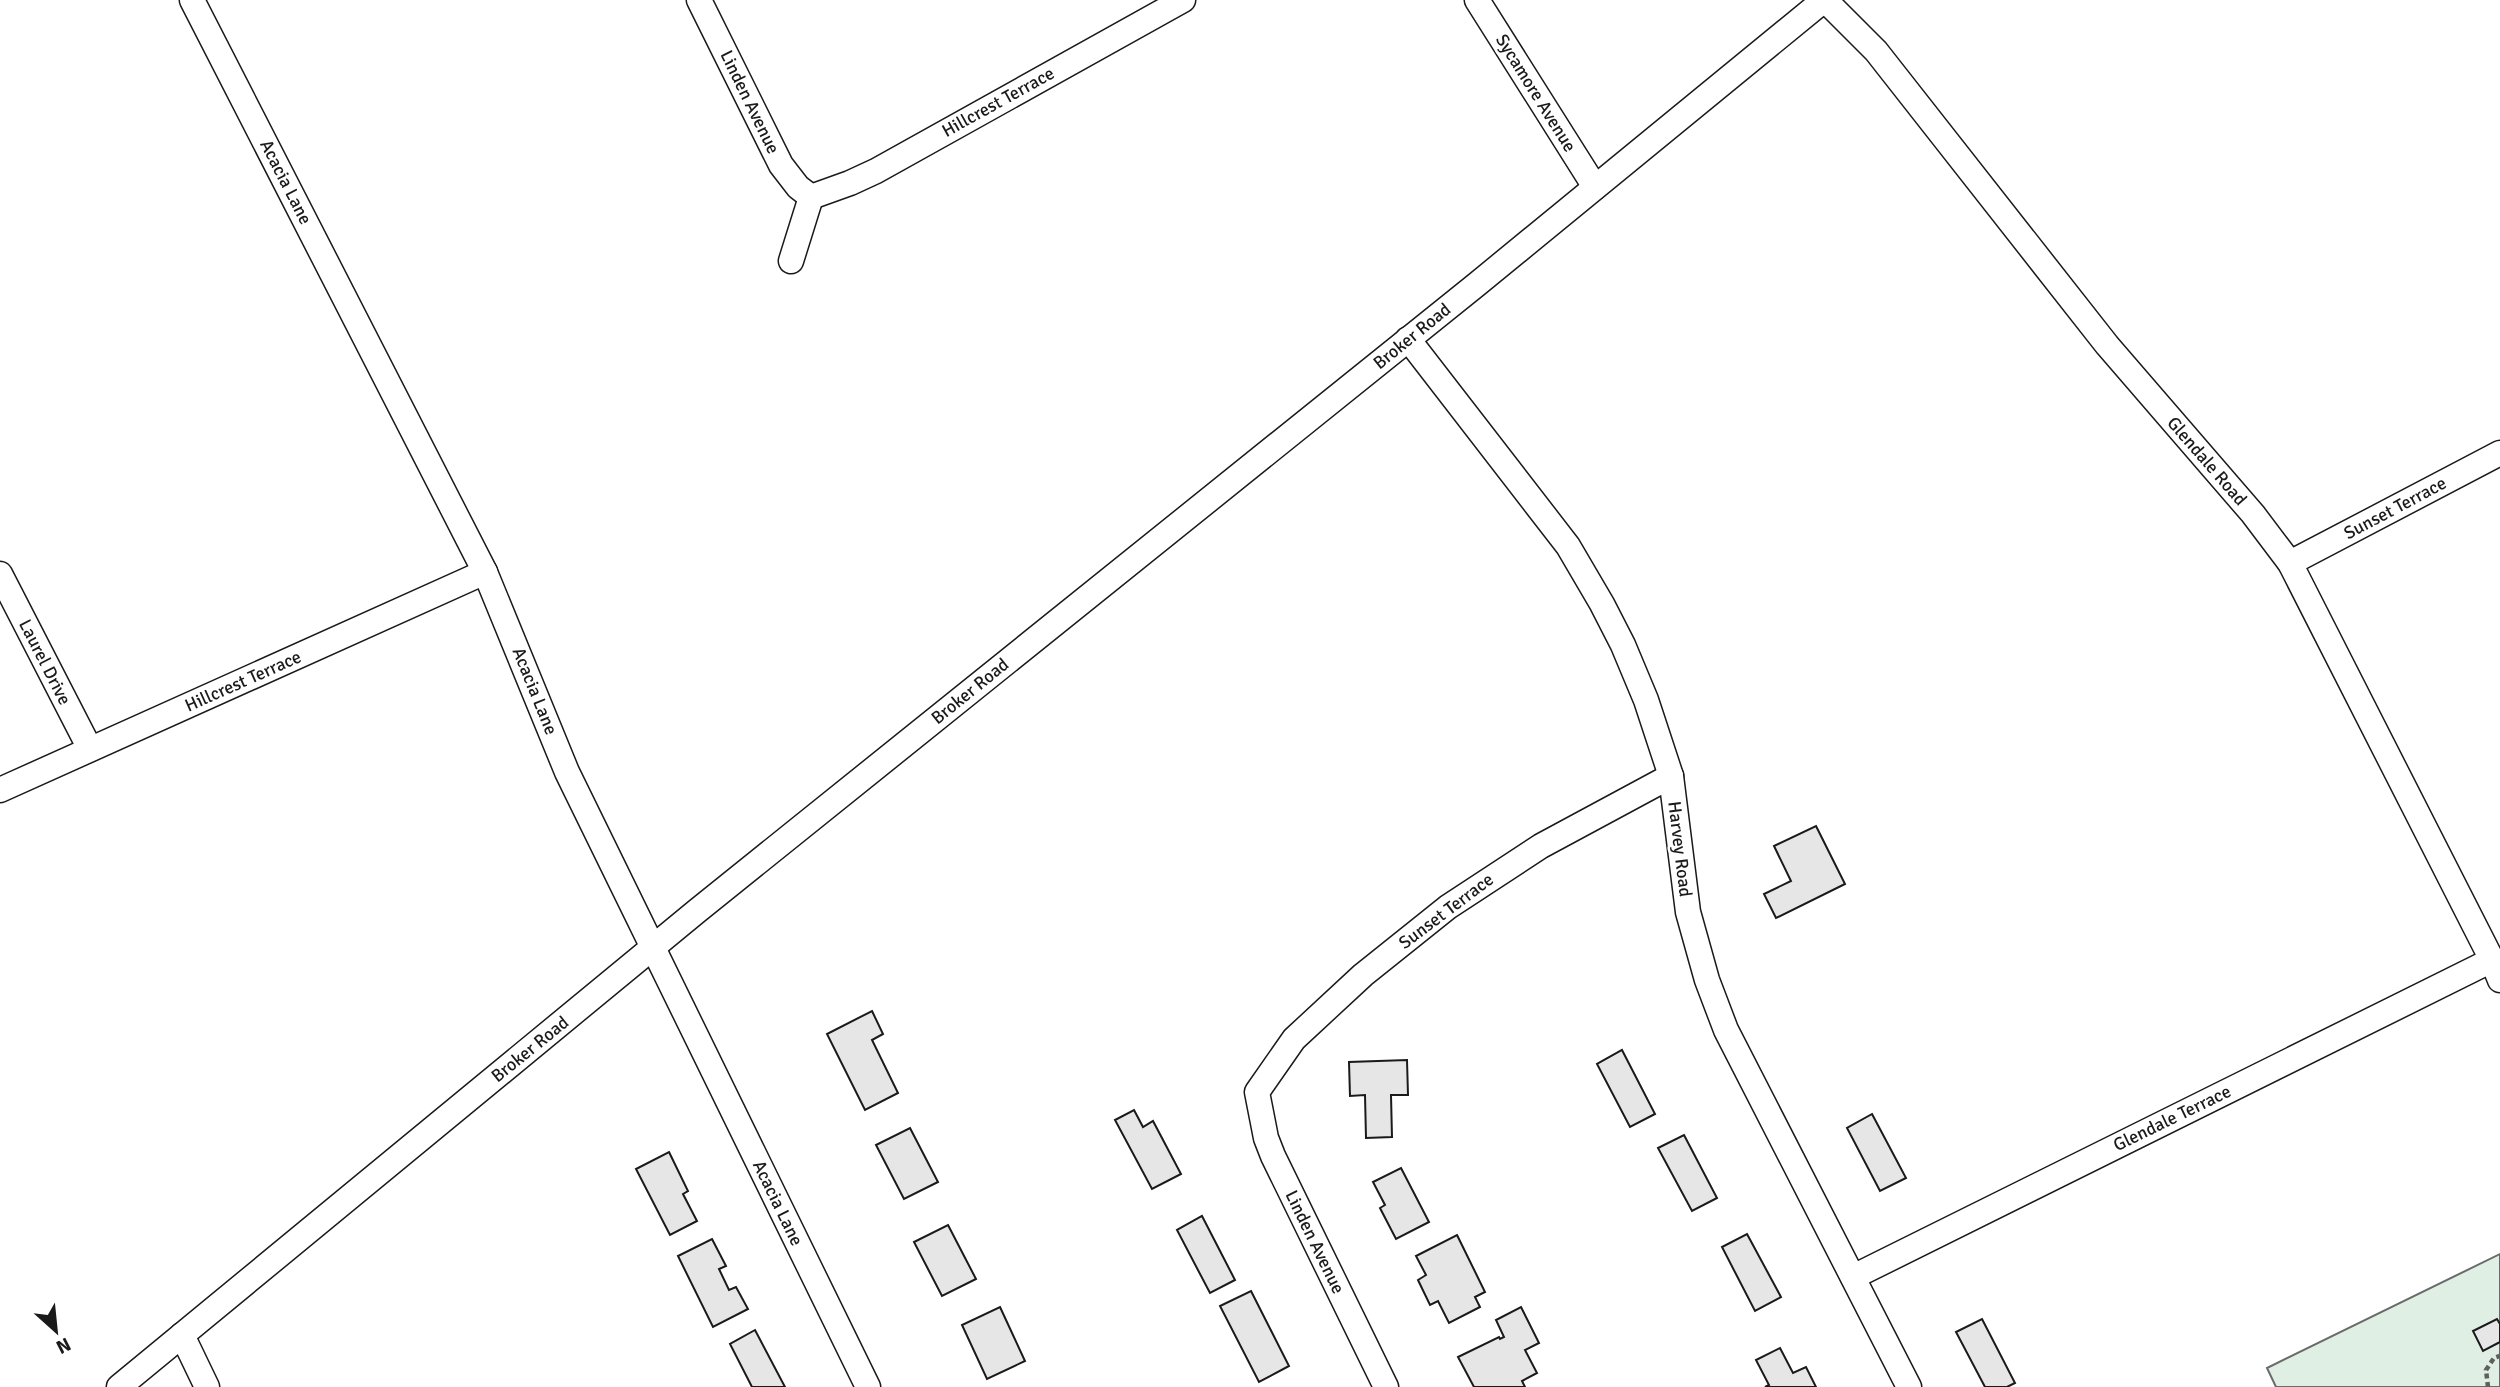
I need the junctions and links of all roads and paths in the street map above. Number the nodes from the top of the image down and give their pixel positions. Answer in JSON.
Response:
{"nodes":[{"id":1,"x":192,"y":0,"type":"edge"},
{"id":2,"x":699,"y":0,"type":"edge"},
{"id":3,"x":1183,"y":0,"type":"edge"},
{"id":4,"x":1477,"y":0,"type":"edge"},
{"id":5,"x":1825,"y":0,"type":"edge"},
{"id":6,"x":1595,"y":187,"type":"junction"},
{"id":7,"x":811,"y":197,"type":"junction"},
{"id":8,"x":791,"y":261,"type":"dead end"},
{"id":9,"x":1408,"y":339,"type":"junction"},
{"id":10,"x":2500,"y":453,"type":"edge"},
{"id":11,"x":2290,"y":563,"type":"junction"},
{"id":12,"x":485,"y":572,"type":"junction"},
{"id":13,"x":0,"y":574,"type":"edge"},
{"id":14,"x":90,"y":750,"type":"junction"},
{"id":15,"x":1671,"y":776,"type":"junction"},
{"id":16,"x":0,"y":790,"type":"edge"},
{"id":17,"x":653,"y":948,"type":"junction"},
{"id":18,"x":2496,"y":970,"type":"edge"},
{"id":19,"x":1257,"y":1092,"type":"joint"},
{"id":20,"x":1853,"y":1277,"type":"junction"},
{"id":21,"x":182,"y":1335,"type":"junction"},
{"id":22,"x":2500,"y":1356,"type":"edge"},
{"id":23,"x":119,"y":1387,"type":"edge"},
{"id":24,"x":207,"y":1387,"type":"edge"},
{"id":25,"x":868,"y":1387,"type":"edge"},
{"id":26,"x":1386,"y":1387,"type":"edge"},
{"id":27,"x":1909,"y":1387,"type":"edge"},
{"id":28,"x":2488,"y":1387,"type":"edge"}],
"edges":[{"from":1,"to":12,"type":"street","name":"Acacia Lane"},
{"from":2,"to":7,"type":"street","name":"Linden Avenue"},
{"from":3,"to":7,"type":"street","name":"Hillcrest Terrace"},
{"from":4,"to":6,"type":"street","name":"Sycamore Avenue"},
{"from":5,"to":6,"type":"street","name":"Broker Road"},
{"from":5,"to":11,"type":"street","name":"Glendale Road"},
{"from":6,"to":9,"type":"street","name":"Broker Road"},
{"from":7,"to":8,"type":"street"},
{"from":9,"to":15,"type":"street","name":"Harvey Road"},
{"from":9,"to":17,"type":"street","name":"Broker Road"},
{"from":10,"to":11,"type":"street","name":"Sunset Terrace"},
{"from":11,"to":18,"type":"street","name":"Glendale Road"},
{"from":12,"to":14,"type":"street","name":"Hillcrest Terrace"},
{"from":12,"to":17,"type":"street","name":"Acacia Lane"},
{"from":13,"to":14,"type":"street","name":"Laurel Drive"},
{"from":14,"to":16,"type":"street","name":"Hillcrest Terrace"},
{"from":15,"to":19,"type":"street","name":"Sunset Terrace"},
{"from":15,"to":20,"type":"street","name":"Harvey Road"},
{"from":17,"to":21,"type":"street","name":"Broker Road"},
{"from":17,"to":25,"type":"street","name":"Acacia Lane"},
{"from":18,"to":20,"type":"street","name":"Glendale Terrace"},
{"from":19,"to":26,"type":"street","name":"Linden Avenue"},
{"from":20,"to":27,"type":"street","name":"Harvey Road"},
{"from":21,"to":23,"type":"street","name":"Broker Road"},
{"from":21,"to":24,"type":"street"},
{"from":22,"to":28,"type":"path"}]}
